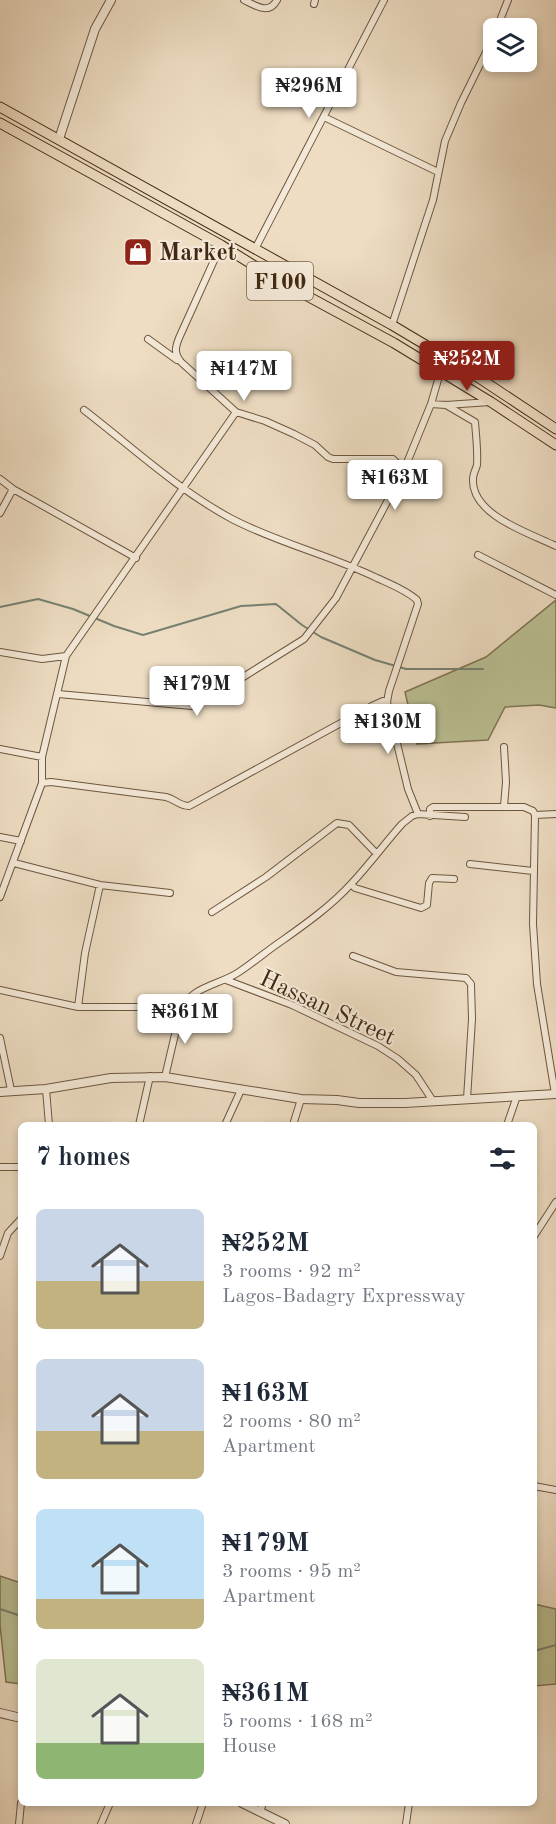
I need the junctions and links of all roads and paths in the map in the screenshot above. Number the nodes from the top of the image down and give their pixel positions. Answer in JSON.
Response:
{"nodes":[{"id":1,"x":111,"y":0,"type":"edge"},
{"id":2,"x":244,"y":0,"type":"edge"},
{"id":3,"x":277,"y":0,"type":"edge"},
{"id":4,"x":384,"y":0,"type":"edge"},
{"id":5,"x":508,"y":0,"type":"edge"},
{"id":6,"x":500,"y":18,"type":"edge"},
{"id":7,"x":483,"y":58,"type":"edge"},
{"id":8,"x":0,"y":107,"type":"edge"},
{"id":9,"x":324,"y":117,"type":"junction"},
{"id":10,"x":0,"y":123,"type":"edge"},
{"id":11,"x":58,"y":139,"type":"junction"},
{"id":12,"x":438,"y":172,"type":"junction"},
{"id":13,"x":221,"y":245,"type":"junction"},
{"id":14,"x":255,"y":249,"type":"junction"},
{"id":15,"x":280,"y":263,"type":"junction"},
{"id":16,"x":274,"y":278,"type":"junction"},
{"id":17,"x":392,"y":325,"type":"junction"},
{"id":18,"x":148,"y":339,"type":"dead end"},
{"id":19,"x":181,"y":362,"type":"junction"},
{"id":20,"x":440,"y":373,"type":"junction"},
{"id":21,"x":491,"y":402,"type":"junction"},
{"id":22,"x":431,"y":404,"type":"junction"},
{"id":23,"x":446,"y":405,"type":"junction"},
{"id":24,"x":84,"y":410,"type":"dead end"},
{"id":25,"x":236,"y":412,"type":"junction"},
{"id":26,"x":556,"y":429,"type":"edge"},
{"id":27,"x":556,"y":445,"type":"edge"},
{"id":28,"x":404,"y":470,"type":"junction"},
{"id":29,"x":0,"y":479,"type":"edge"},
{"id":30,"x":13,"y":489,"type":"junction"},
{"id":31,"x":183,"y":489,"type":"junction"},
{"id":32,"x":0,"y":513,"type":"edge"},
{"id":33,"x":556,"y":546,"type":"edge"},
{"id":34,"x":478,"y":555,"type":"dead end"},
{"id":35,"x":136,"y":558,"type":"junction"},
{"id":36,"x":353,"y":567,"type":"junction"},
{"id":37,"x":556,"y":595,"type":"edge"},
{"id":38,"x":0,"y":652,"type":"edge"},
{"id":39,"x":66,"y":656,"type":"junction"},
{"id":40,"x":58,"y":694,"type":"junction"},
{"id":41,"x":387,"y":702,"type":"junction"},
{"id":42,"x":504,"y":747,"type":"dead end"},
{"id":43,"x":0,"y":749,"type":"edge"},
{"id":44,"x":42,"y":757,"type":"junction"},
{"id":45,"x":42,"y":783,"type":"junction"},
{"id":46,"x":504,"y":806,"type":"junction"},
{"id":47,"x":417,"y":814,"type":"junction"},
{"id":48,"x":556,"y":814,"type":"edge"},
{"id":49,"x":535,"y":815,"type":"junction"},
{"id":50,"x":429,"y":816,"type":"junction"},
{"id":51,"x":465,"y":817,"type":"dead end"},
{"id":52,"x":0,"y":837,"type":"edge"},
{"id":53,"x":21,"y":841,"type":"junction"},
{"id":54,"x":376,"y":853,"type":"junction"},
{"id":55,"x":14,"y":863,"type":"junction"},
{"id":56,"x":470,"y":864,"type":"dead end"},
{"id":57,"x":533,"y":871,"type":"junction"},
{"id":58,"x":454,"y":879,"type":"dead end"},
{"id":59,"x":351,"y":884,"type":"junction"},
{"id":60,"x":100,"y":885,"type":"junction"},
{"id":61,"x":170,"y":893,"type":"dead end"},
{"id":62,"x":0,"y":897,"type":"edge"},
{"id":63,"x":212,"y":912,"type":"dead end"},
{"id":64,"x":353,"y":956,"type":"dead end"},
{"id":65,"x":226,"y":980,"type":"junction"},
{"id":66,"x":0,"y":990,"type":"edge"},
{"id":67,"x":78,"y":1007,"type":"junction"},
{"id":68,"x":182,"y":1007,"type":"junction"},
{"id":69,"x":0,"y":1038,"type":"edge"},
{"id":70,"x":150,"y":1076,"type":"junction"},
{"id":71,"x":165,"y":1077,"type":"junction"},
{"id":72,"x":46,"y":1089,"type":"junction"},
{"id":73,"x":11,"y":1090,"type":"junction"},
{"id":74,"x":241,"y":1090,"type":"junction"},
{"id":75,"x":0,"y":1092,"type":"edge"},
{"id":76,"x":556,"y":1094,"type":"edge"},
{"id":77,"x":517,"y":1096,"type":"junction"},
{"id":78,"x":301,"y":1099,"type":"junction"},
{"id":79,"x":467,"y":1099,"type":"junction"},
{"id":80,"x":433,"y":1101,"type":"junction"},
{"id":81,"x":49,"y":1122,"type":"edge"},
{"id":82,"x":140,"y":1122,"type":"edge"},
{"id":83,"x":226,"y":1122,"type":"edge"},
{"id":84,"x":294,"y":1122,"type":"edge"},
{"id":85,"x":508,"y":1122,"type":"edge"},
{"id":86,"x":0,"y":1167,"type":"edge"},
{"id":87,"x":18,"y":1167,"type":"edge"},
{"id":88,"x":556,"y":1202,"type":"edge"},
{"id":89,"x":18,"y":1222,"type":"edge"},
{"id":90,"x":537,"y":1231,"type":"edge"},
{"id":91,"x":0,"y":1256,"type":"edge"},
{"id":92,"x":537,"y":1487,"type":"edge"},
{"id":93,"x":556,"y":1490,"type":"edge"},
{"id":94,"x":0,"y":1713,"type":"edge"},
{"id":95,"x":18,"y":1717,"type":"edge"},
{"id":96,"x":21,"y":1806,"type":"edge"},
{"id":97,"x":109,"y":1806,"type":"edge"},
{"id":98,"x":202,"y":1806,"type":"edge"},
{"id":99,"x":248,"y":1806,"type":"edge"},
{"id":100,"x":262,"y":1806,"type":"edge"},
{"id":101,"x":409,"y":1806,"type":"edge"},
{"id":102,"x":260,"y":1812,"type":"junction"},
{"id":103,"x":19,"y":1824,"type":"edge"},
{"id":104,"x":101,"y":1824,"type":"edge"},
{"id":105,"x":196,"y":1824,"type":"edge"},
{"id":106,"x":285,"y":1824,"type":"edge"},
{"id":107,"x":406,"y":1824,"type":"edge"}],
"edges":[{"from":1,"to":11,"type":"street"},
{"from":2,"to":3,"type":"street"},
{"from":4,"to":9,"type":"street"},
{"from":5,"to":6,"type":"street"},
{"from":7,"to":12,"type":"street"},
{"from":8,"to":11,"type":"highway","number":"F100"},
{"from":9,"to":12,"type":"street"},
{"from":9,"to":14,"type":"street"},
{"from":10,"to":13,"type":"highway","number":"F100"},
{"from":11,"to":14,"type":"highway","number":"F100"},
{"from":12,"to":17,"type":"street"},
{"from":13,"to":16,"type":"highway","number":"F100"},
{"from":13,"to":19,"type":"street"},
{"from":14,"to":15,"type":"highway","number":"F100"},
{"from":15,"to":16,"type":"highway"},
{"from":15,"to":17,"type":"highway","number":"F100"},
{"from":16,"to":20,"type":"highway","number":"F100"},
{"from":17,"to":26,"type":"highway","number":"F100"},
{"from":18,"to":19,"type":"street"},
{"from":19,"to":25,"type":"street"},
{"from":20,"to":21,"type":"highway","number":"F100"},
{"from":20,"to":22,"type":"street"},
{"from":21,"to":23,"type":"street"},
{"from":21,"to":27,"type":"highway","number":"F100"},
{"from":22,"to":23,"type":"street"},
{"from":22,"to":28,"type":"street"},
{"from":23,"to":33,"type":"street"},
{"from":24,"to":31,"type":"street"},
{"from":25,"to":28,"type":"street"},
{"from":25,"to":31,"type":"street"},
{"from":28,"to":36,"type":"street"},
{"from":29,"to":30,"type":"street"},
{"from":30,"to":32,"type":"street"},
{"from":30,"to":35,"type":"street"},
{"from":31,"to":35,"type":"street"},
{"from":31,"to":36,"type":"street"},
{"from":34,"to":37,"type":"street"},
{"from":35,"to":39,"type":"street"},
{"from":36,"to":40,"type":"street"},
{"from":36,"to":41,"type":"street"},
{"from":38,"to":39,"type":"street"},
{"from":39,"to":40,"type":"street"},
{"from":40,"to":44,"type":"street"},
{"from":41,"to":45,"type":"street"},
{"from":41,"to":47,"type":"street"},
{"from":42,"to":46,"type":"street"},
{"from":43,"to":44,"type":"street"},
{"from":44,"to":45,"type":"street"},
{"from":45,"to":53,"type":"street"},
{"from":46,"to":49,"type":"street"},
{"from":46,"to":50,"type":"street"},
{"from":47,"to":50,"type":"street"},
{"from":47,"to":54,"type":"street"},
{"from":48,"to":49,"type":"street"},
{"from":49,"to":57,"type":"street"},
{"from":50,"to":51,"type":"street"},
{"from":52,"to":53,"type":"street"},
{"from":53,"to":55,"type":"street"},
{"from":54,"to":59,"type":"street"},
{"from":54,"to":63,"type":"street"},
{"from":55,"to":60,"type":"street"},
{"from":55,"to":62,"type":"street"},
{"from":56,"to":57,"type":"street"},
{"from":57,"to":76,"type":"street"},
{"from":58,"to":59,"type":"street"},
{"from":59,"to":65,"type":"street"},
{"from":60,"to":61,"type":"street"},
{"from":60,"to":67,"type":"street"},
{"from":64,"to":79,"type":"street"},
{"from":65,"to":68,"type":"street"},
{"from":65,"to":80,"type":"street","name":"Hassan Street"},
{"from":66,"to":67,"type":"street"},
{"from":67,"to":68,"type":"street"},
{"from":68,"to":71,"type":"street"},
{"from":69,"to":73,"type":"street"},
{"from":70,"to":71,"type":"street"},
{"from":70,"to":72,"type":"street"},
{"from":70,"to":82,"type":"street"},
{"from":71,"to":74,"type":"street"},
{"from":72,"to":73,"type":"street"},
{"from":72,"to":81,"type":"street"},
{"from":73,"to":75,"type":"street"},
{"from":74,"to":78,"type":"street"},
{"from":74,"to":83,"type":"street"},
{"from":76,"to":77,"type":"street"},
{"from":77,"to":79,"type":"street"},
{"from":77,"to":85,"type":"street"},
{"from":78,"to":80,"type":"street"},
{"from":78,"to":84,"type":"street"},
{"from":79,"to":80,"type":"street"},
{"from":86,"to":87,"type":"street"},
{"from":88,"to":90,"type":"street"},
{"from":89,"to":91,"type":"street"},
{"from":92,"to":93,"type":"street"},
{"from":94,"to":95,"type":"street"},
{"from":96,"to":103,"type":"street"},
{"from":97,"to":104,"type":"street"},
{"from":98,"to":105,"type":"street"},
{"from":99,"to":102,"type":"street"},
{"from":100,"to":102,"type":"street"},
{"from":101,"to":107,"type":"street"},
{"from":102,"to":106,"type":"street"}]}
